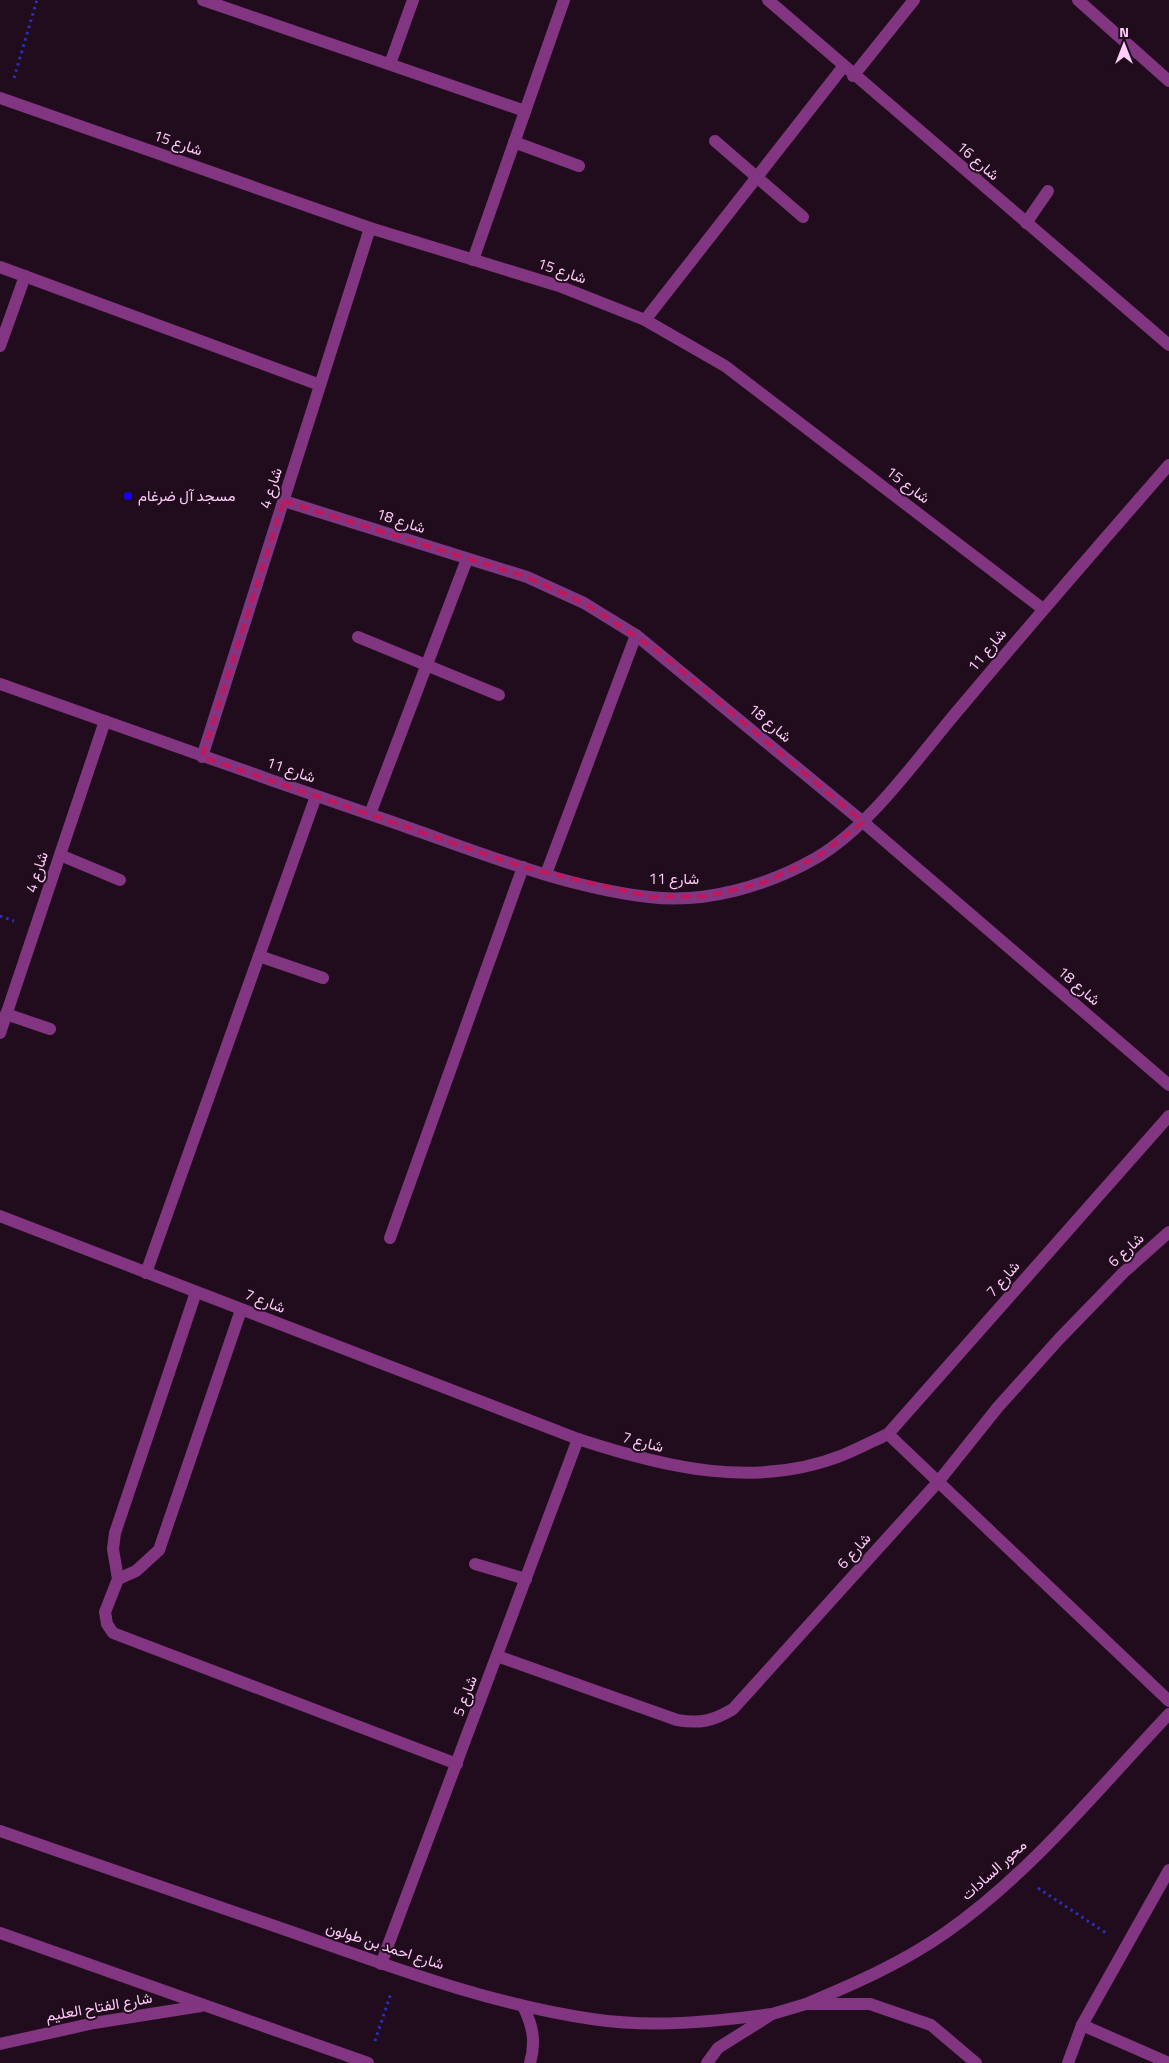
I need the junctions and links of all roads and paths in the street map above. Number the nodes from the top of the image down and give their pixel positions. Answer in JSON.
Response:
{"nodes":[{"id":1,"x":37,"y":0,"type":"edge"},
{"id":2,"x":203,"y":0,"type":"edge"},
{"id":3,"x":413,"y":0,"type":"edge"},
{"id":4,"x":564,"y":0,"type":"edge"},
{"id":5,"x":768,"y":0,"type":"edge"},
{"id":6,"x":914,"y":0,"type":"edge"},
{"id":7,"x":1078,"y":0,"type":"edge"},
{"id":8,"x":390,"y":64,"type":"junction"},
{"id":9,"x":843,"y":67,"type":"junction"},
{"id":10,"x":854,"y":76,"type":"junction"},
{"id":11,"x":1169,"y":81,"type":"edge"},
{"id":12,"x":4,"y":99,"type":"edge"},
{"id":13,"x":525,"y":111,"type":"junction"},
{"id":14,"x":715,"y":141,"type":"dead end"},
{"id":15,"x":514,"y":142,"type":"junction"},
{"id":16,"x":579,"y":166,"type":"dead end"},
{"id":17,"x":757,"y":177,"type":"junction"},
{"id":18,"x":1048,"y":192,"type":"dead end"},
{"id":19,"x":802,"y":216,"type":"dead end"},
{"id":20,"x":1026,"y":223,"type":"junction"},
{"id":21,"x":370,"y":228,"type":"junction"},
{"id":22,"x":473,"y":260,"type":"junction"},
{"id":23,"x":0,"y":267,"type":"edge"},
{"id":24,"x":26,"y":276,"type":"junction"},
{"id":25,"x":645,"y":320,"type":"junction"},
{"id":26,"x":1169,"y":345,"type":"edge"},
{"id":27,"x":0,"y":346,"type":"edge"},
{"id":28,"x":320,"y":385,"type":"junction"},
{"id":29,"x":1169,"y":465,"type":"edge"},
{"id":30,"x":284,"y":501,"type":"junction"},
{"id":31,"x":467,"y":559,"type":"junction"},
{"id":32,"x":1043,"y":609,"type":"junction"},
{"id":33,"x":636,"y":635,"type":"junction"},
{"id":34,"x":358,"y":637,"type":"dead end"},
{"id":35,"x":427,"y":665,"type":"junction"},
{"id":36,"x":0,"y":684,"type":"edge"},
{"id":37,"x":498,"y":695,"type":"dead end"},
{"id":38,"x":105,"y":722,"type":"junction"},
{"id":39,"x":202,"y":757,"type":"junction"},
{"id":40,"x":316,"y":796,"type":"junction"},
{"id":41,"x":370,"y":814,"type":"junction"},
{"id":42,"x":863,"y":822,"type":"junction"},
{"id":43,"x":60,"y":855,"type":"junction"},
{"id":44,"x":523,"y":867,"type":"junction"},
{"id":45,"x":546,"y":874,"type":"junction"},
{"id":46,"x":120,"y":880,"type":"dead end"},
{"id":47,"x":259,"y":956,"type":"junction"},
{"id":48,"x":322,"y":978,"type":"dead end"},
{"id":49,"x":6,"y":1014,"type":"junction"},
{"id":50,"x":50,"y":1029,"type":"dead end"},
{"id":51,"x":0,"y":1033,"type":"edge"},
{"id":52,"x":1169,"y":1085,"type":"edge"},
{"id":53,"x":1169,"y":1116,"type":"edge"},
{"id":54,"x":0,"y":1216,"type":"edge"},
{"id":55,"x":1169,"y":1232,"type":"edge"},
{"id":56,"x":390,"y":1238,"type":"dead end"},
{"id":57,"x":146,"y":1273,"type":"junction"},
{"id":58,"x":196,"y":1292,"type":"junction"},
{"id":59,"x":241,"y":1310,"type":"junction"},
{"id":60,"x":888,"y":1434,"type":"junction"},
{"id":61,"x":578,"y":1439,"type":"junction"},
{"id":62,"x":938,"y":1482,"type":"junction"},
{"id":63,"x":475,"y":1564,"type":"dead end"},
{"id":64,"x":118,"y":1579,"type":"junction"},
{"id":65,"x":526,"y":1579,"type":"junction"},
{"id":66,"x":497,"y":1656,"type":"junction"},
{"id":67,"x":1169,"y":1701,"type":"edge"},
{"id":68,"x":1169,"y":1714,"type":"edge"},
{"id":69,"x":456,"y":1764,"type":"junction"},
{"id":70,"x":0,"y":1831,"type":"edge"},
{"id":71,"x":1169,"y":1870,"type":"edge"},
{"id":72,"x":1017,"y":1874,"type":"junction"},
{"id":73,"x":0,"y":1933,"type":"edge"},
{"id":74,"x":1126,"y":1946,"type":"junction"},
{"id":75,"x":381,"y":1964,"type":"junction"},
{"id":76,"x":806,"y":2004,"type":"junction"},
{"id":77,"x":204,"y":2005,"type":"junction"},
{"id":78,"x":523,"y":2006,"type":"junction"},
{"id":79,"x":772,"y":2014,"type":"junction"},
{"id":80,"x":1082,"y":2025,"type":"junction"},
{"id":81,"x":0,"y":2044,"type":"edge"},
{"id":82,"x":368,"y":2063,"type":"edge"},
{"id":83,"x":530,"y":2063,"type":"edge"},
{"id":84,"x":707,"y":2063,"type":"edge"},
{"id":85,"x":976,"y":2063,"type":"edge"},
{"id":86,"x":1068,"y":2063,"type":"edge"},
{"id":87,"x":1168,"y":2063,"type":"edge"}],
"edges":[{"from":1,"to":12,"type":"path"},
{"from":2,"to":8,"type":"street"},
{"from":3,"to":8,"type":"street"},
{"from":4,"to":13,"type":"street"},
{"from":5,"to":9,"type":"street","name":"شارع 16"},
{"from":6,"to":10,"type":"street"},
{"from":7,"to":11,"type":"street"},
{"from":8,"to":13,"type":"street"},
{"from":9,"to":10,"type":"street","name":"شارع 16"},
{"from":9,"to":17,"type":"street"},
{"from":10,"to":20,"type":"street","name":"شارع 16"},
{"from":12,"to":21,"type":"street","name":"شارع 15"},
{"from":13,"to":15,"type":"street"},
{"from":14,"to":17,"type":"street"},
{"from":15,"to":16,"type":"street"},
{"from":15,"to":22,"type":"street"},
{"from":17,"to":19,"type":"street"},
{"from":17,"to":25,"type":"street"},
{"from":18,"to":20,"type":"street"},
{"from":20,"to":26,"type":"street","name":"شارع 16"},
{"from":21,"to":22,"type":"street","name":"شارع 15"},
{"from":21,"to":28,"type":"street","name":"شارع 4"},
{"from":22,"to":25,"type":"street","name":"شارع 15"},
{"from":23,"to":24,"type":"street"},
{"from":24,"to":27,"type":"street"},
{"from":24,"to":28,"type":"street"},
{"from":25,"to":32,"type":"street","name":"شارع 15"},
{"from":28,"to":30,"type":"street","name":"شارع 4"},
{"from":29,"to":32,"type":"street","name":"شارع 11"},
{"from":30,"to":31,"type":"street","name":"شارع 18"},
{"from":30,"to":39,"type":"street","name":"شارع 4"},
{"from":31,"to":33,"type":"street","name":"شارع 18"},
{"from":31,"to":35,"type":"street"},
{"from":32,"to":42,"type":"street","name":"شارع 11"},
{"from":33,"to":42,"type":"street","name":"شارع 18"},
{"from":33,"to":45,"type":"street"},
{"from":34,"to":35,"type":"street"},
{"from":35,"to":37,"type":"street"},
{"from":35,"to":41,"type":"street"},
{"from":36,"to":38,"type":"street","name":"شارع 11"},
{"from":38,"to":39,"type":"street","name":"شارع 11"},
{"from":38,"to":43,"type":"street","name":"شارع 4"},
{"from":39,"to":40,"type":"street","name":"شارع 11"},
{"from":40,"to":41,"type":"street","name":"شارع 11"},
{"from":40,"to":47,"type":"street"},
{"from":41,"to":44,"type":"street","name":"شارع 11"},
{"from":42,"to":45,"type":"street","name":"شارع 11"},
{"from":42,"to":52,"type":"street","name":"شارع 18"},
{"from":43,"to":46,"type":"street"},
{"from":43,"to":49,"type":"street","name":"شارع 4"},
{"from":44,"to":45,"type":"street","name":"شارع 11"},
{"from":44,"to":56,"type":"street"},
{"from":47,"to":48,"type":"street"},
{"from":47,"to":57,"type":"street"},
{"from":49,"to":50,"type":"street"},
{"from":49,"to":51,"type":"street","name":"شارع 4"},
{"from":53,"to":60,"type":"street","name":"شارع 7"},
{"from":54,"to":57,"type":"street","name":"شارع 7"},
{"from":55,"to":62,"type":"street","name":"شارع 6"},
{"from":57,"to":58,"type":"street","name":"شارع 7"},
{"from":58,"to":59,"type":"street","name":"شارع 7"},
{"from":58,"to":64,"type":"street"},
{"from":59,"to":61,"type":"street","name":"شارع 7"},
{"from":59,"to":64,"type":"street"},
{"from":60,"to":61,"type":"street","name":"شارع 7"},
{"from":60,"to":62,"type":"street"},
{"from":61,"to":65,"type":"street","name":"شارع 5"},
{"from":62,"to":66,"type":"street","name":"شارع 6"},
{"from":62,"to":67,"type":"street"},
{"from":63,"to":65,"type":"street"},
{"from":64,"to":69,"type":"street"},
{"from":65,"to":66,"type":"street","name":"شارع 5"},
{"from":66,"to":69,"type":"street","name":"شارع 5"},
{"from":68,"to":72,"type":"street","name":"محور السادات"},
{"from":69,"to":75,"type":"street","name":"شارع 5"},
{"from":70,"to":75,"type":"street","name":"شارع احمد بن طولون"},
{"from":71,"to":74,"type":"street"},
{"from":72,"to":74,"type":"path"},
{"from":72,"to":76,"type":"street","name":"محور السادات"},
{"from":73,"to":77,"type":"street"},
{"from":74,"to":80,"type":"street"},
{"from":75,"to":78,"type":"street","name":"شارع احمد بن طولون"},
{"from":75,"to":82,"type":"path"},
{"from":76,"to":79,"type":"street"},
{"from":76,"to":85,"type":"street"},
{"from":77,"to":81,"type":"street","name":"شارع الفتاح العليم"},
{"from":77,"to":82,"type":"street"},
{"from":78,"to":79,"type":"street","name":"شارع احمد بن طولون"},
{"from":78,"to":83,"type":"street"},
{"from":79,"to":84,"type":"street"},
{"from":80,"to":86,"type":"street"},
{"from":80,"to":87,"type":"street"}]}
